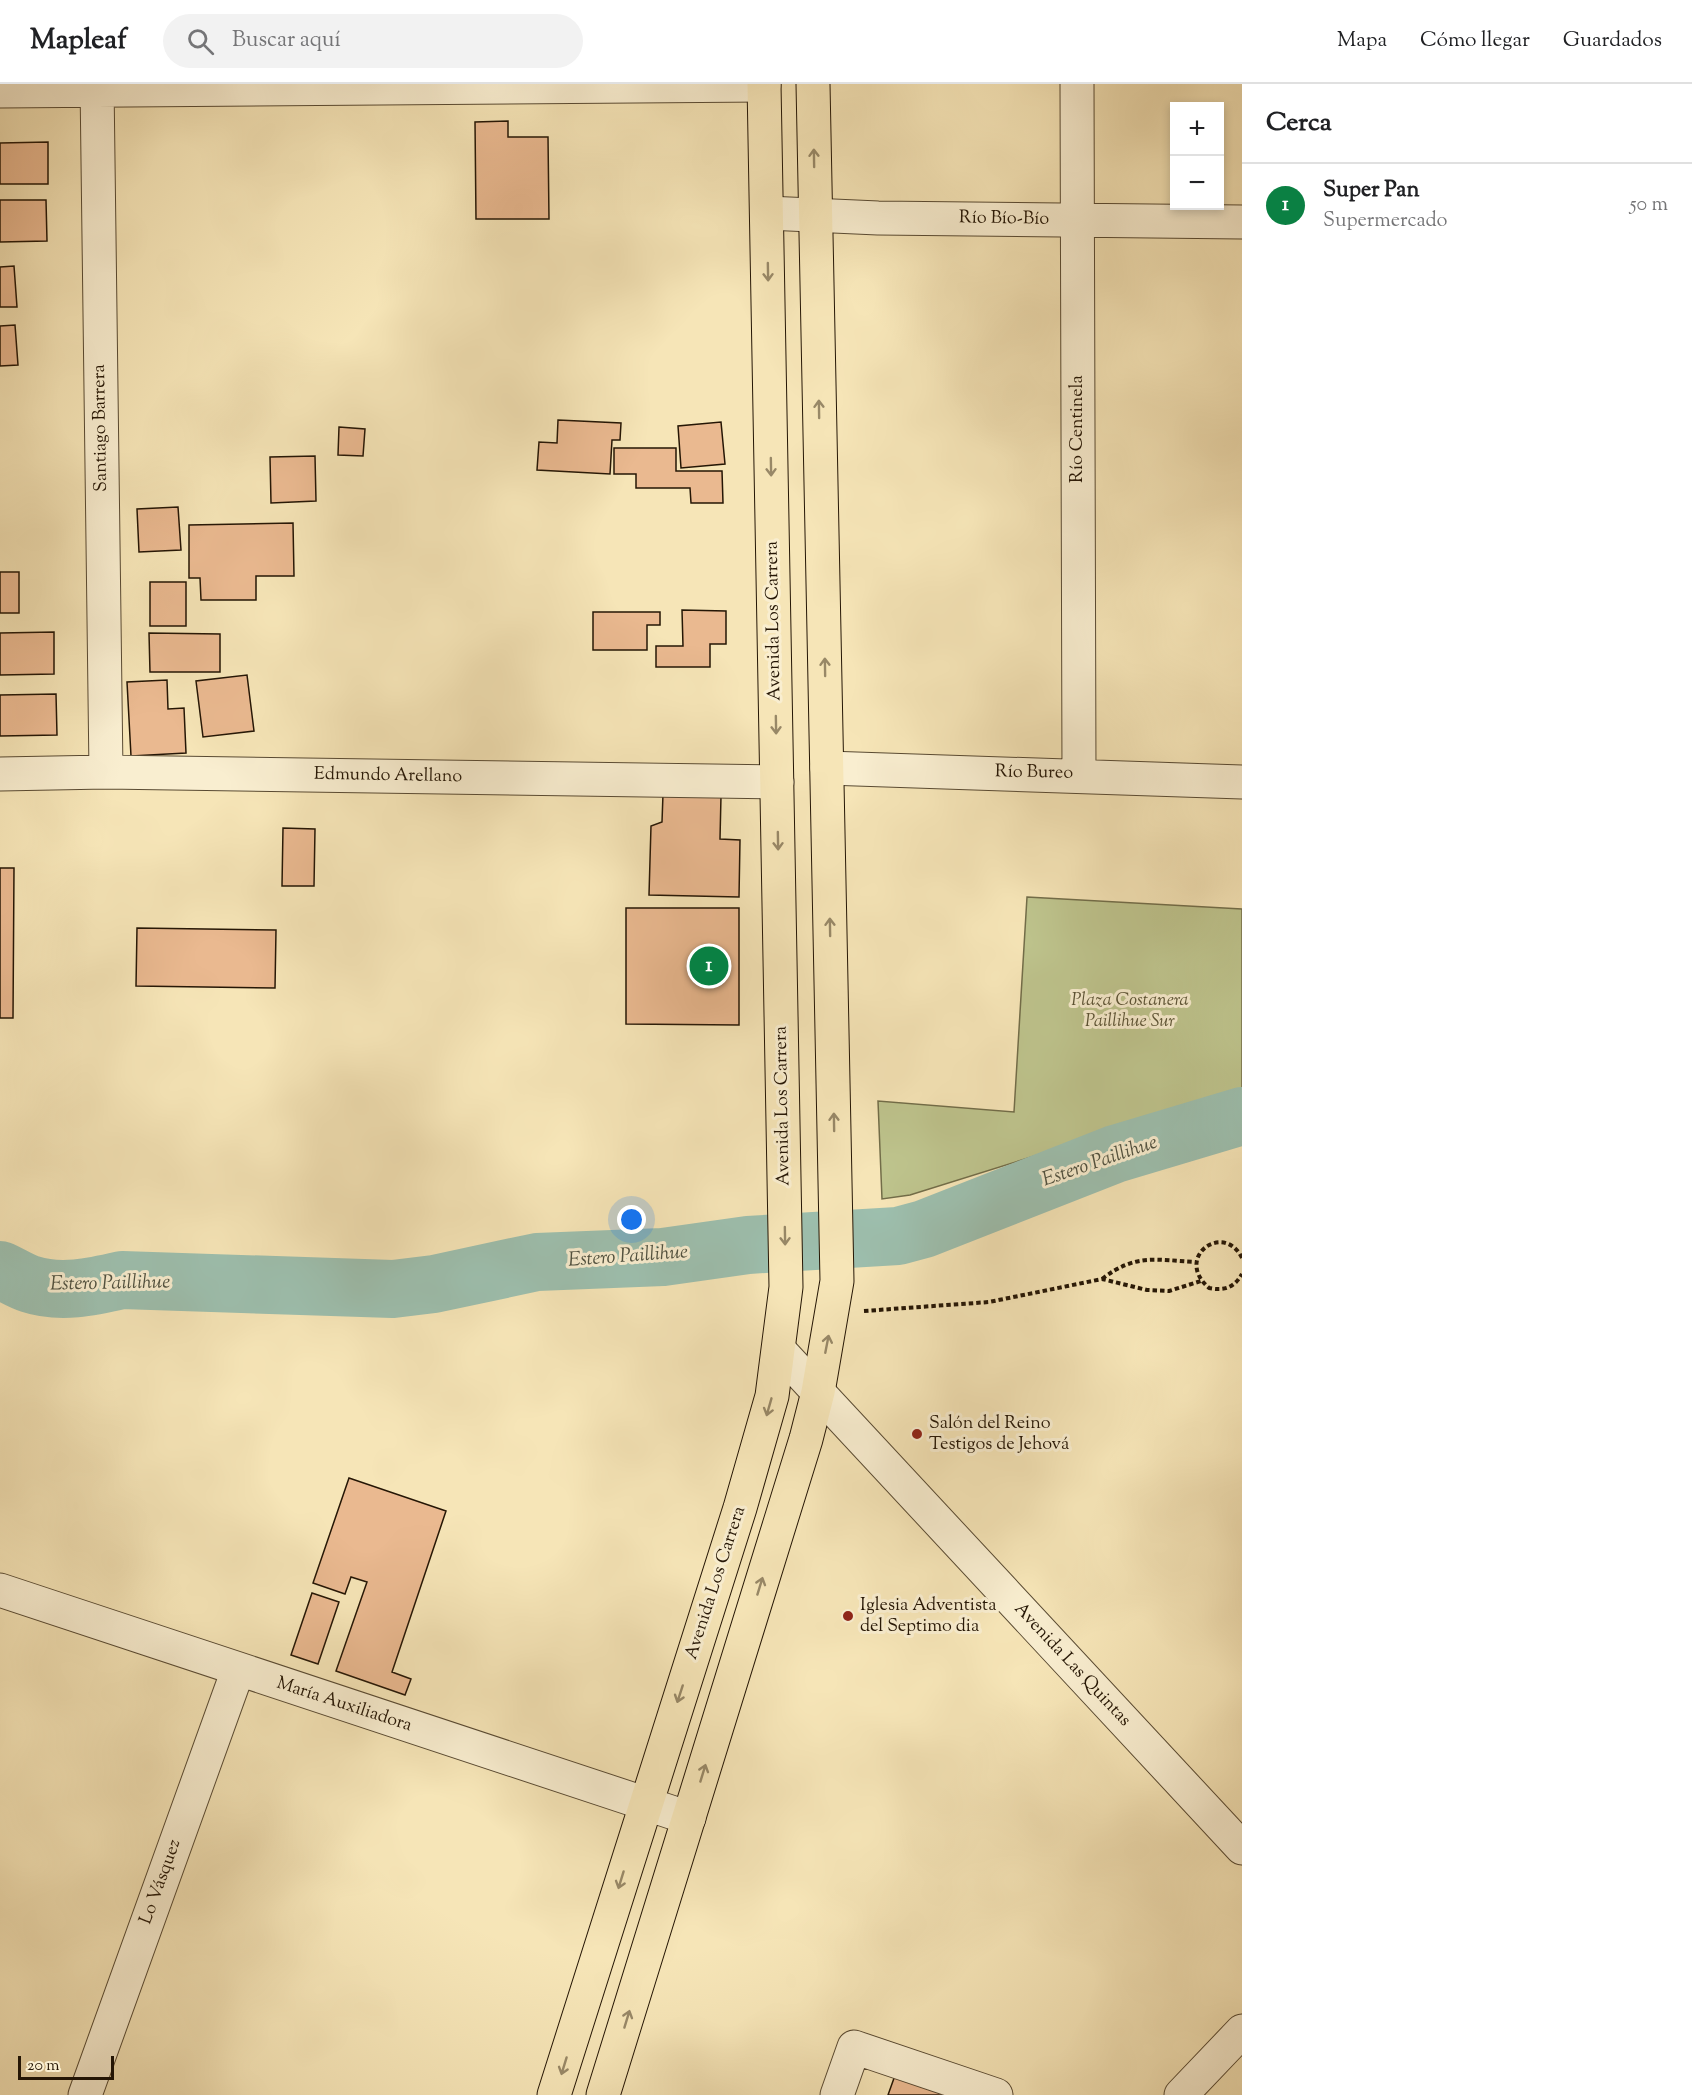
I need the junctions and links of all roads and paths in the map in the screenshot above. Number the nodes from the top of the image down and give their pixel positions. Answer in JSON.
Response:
{"nodes":[{"id":1,"x":764,"y":84,"type":"edge"},
{"id":2,"x":813,"y":84,"type":"edge"},
{"id":3,"x":1077,"y":84,"type":"edge"},
{"id":4,"x":97,"y":87,"type":"edge"},
{"id":5,"x":0,"y":91,"type":"edge"},
{"id":6,"x":767,"y":213,"type":"junction"},
{"id":7,"x":816,"y":217,"type":"junction"},
{"id":8,"x":1077,"y":220,"type":"junction"},
{"id":9,"x":1242,"y":222,"type":"edge"},
{"id":10,"x":827,"y":768,"type":"junction"},
{"id":11,"x":105,"y":772,"type":"junction"},
{"id":12,"x":0,"y":774,"type":"edge"},
{"id":13,"x":1080,"y":774,"type":"junction"},
{"id":14,"x":777,"y":782,"type":"junction"},
{"id":15,"x":1242,"y":782,"type":"edge"},
{"id":16,"x":1242,"y":1258,"type":"edge"},
{"id":17,"x":1196,"y":1262,"type":"junction"},
{"id":18,"x":1242,"y":1275,"type":"edge"},
{"id":19,"x":1102,"y":1279,"type":"junction"},
{"id":20,"x":1201,"y":1281,"type":"junction"},
{"id":21,"x":833,"y":1313,"type":"junction"},
{"id":22,"x":779,"y":1350,"type":"junction"},
{"id":23,"x":818,"y":1392,"type":"junction"},
{"id":24,"x":0,"y":1590,"type":"edge"},
{"id":25,"x":238,"y":1670,"type":"junction"},
{"id":26,"x":645,"y":1804,"type":"junction"},
{"id":27,"x":689,"y":1818,"type":"junction"},
{"id":28,"x":1242,"y":1848,"type":"edge"},
{"id":29,"x":1242,"y":2031,"type":"edge"},
{"id":30,"x":85,"y":2095,"type":"edge"},
{"id":31,"x":554,"y":2095,"type":"edge"},
{"id":32,"x":603,"y":2095,"type":"edge"},
{"id":33,"x":837,"y":2095,"type":"edge"},
{"id":34,"x":996,"y":2095,"type":"edge"},
{"id":35,"x":1181,"y":2095,"type":"edge"}],
"edges":[{"from":1,"to":4,"type":"street"},
{"from":1,"to":6,"type":"main road","name":"Avenida Los Carrera"},
{"from":7,"to":2,"type":"main road","one_way":true},
{"from":3,"to":8,"type":"street","name":"Río Centinela"},
{"from":4,"to":5,"type":"street"},
{"from":4,"to":11,"type":"street","name":"Santiago Barrera"},
{"from":6,"to":7,"type":"street","name":"Río Bío-Bío"},
{"from":6,"to":14,"type":"main road","name":"Avenida Los Carrera","one_way":true},
{"from":7,"to":8,"type":"street","name":"Río Bío-Bío"},
{"from":10,"to":7,"type":"main road","one_way":true},
{"from":8,"to":9,"type":"street","name":"Río Bío-Bío"},
{"from":8,"to":13,"type":"street","name":"Río Centinela"},
{"from":10,"to":13,"type":"street","name":"Río Bureo"},
{"from":21,"to":10,"type":"main road","one_way":true},
{"from":11,"to":12,"type":"street","name":"Edmundo Arellano"},
{"from":11,"to":14,"type":"street","name":"Edmundo Arellano"},
{"from":13,"to":15,"type":"street","name":"Río Bureo"},
{"from":14,"to":22,"type":"main road","name":"Avenida Los Carrera","one_way":true},
{"from":16,"to":17,"type":"path"},
{"from":17,"to":19,"type":"path"},
{"from":17,"to":20,"type":"path"},
{"from":18,"to":20,"type":"path"},
{"from":19,"to":20,"type":"path"},
{"from":19,"to":21,"type":"path"},
{"from":23,"to":21,"type":"main road","one_way":true},
{"from":22,"to":23,"type":"street","name":"Avenida Las Quintas"},
{"from":22,"to":26,"type":"main road","name":"Avenida Los Carrera","one_way":true},
{"from":27,"to":23,"type":"main road","one_way":true},
{"from":23,"to":28,"type":"street","name":"Avenida Las Quintas"},
{"from":24,"to":25,"type":"street","name":"María Auxiliadora"},
{"from":25,"to":26,"type":"street","name":"María Auxiliadora"},
{"from":25,"to":30,"type":"street","name":"Lo Vásquez"},
{"from":26,"to":27,"type":"street","name":"María Auxiliadora"},
{"from":26,"to":31,"type":"main road","name":"Avenida Los Carrera","one_way":true},
{"from":32,"to":27,"type":"main road","one_way":true},
{"from":29,"to":35,"type":"street"},
{"from":33,"to":34,"type":"street"}]}
